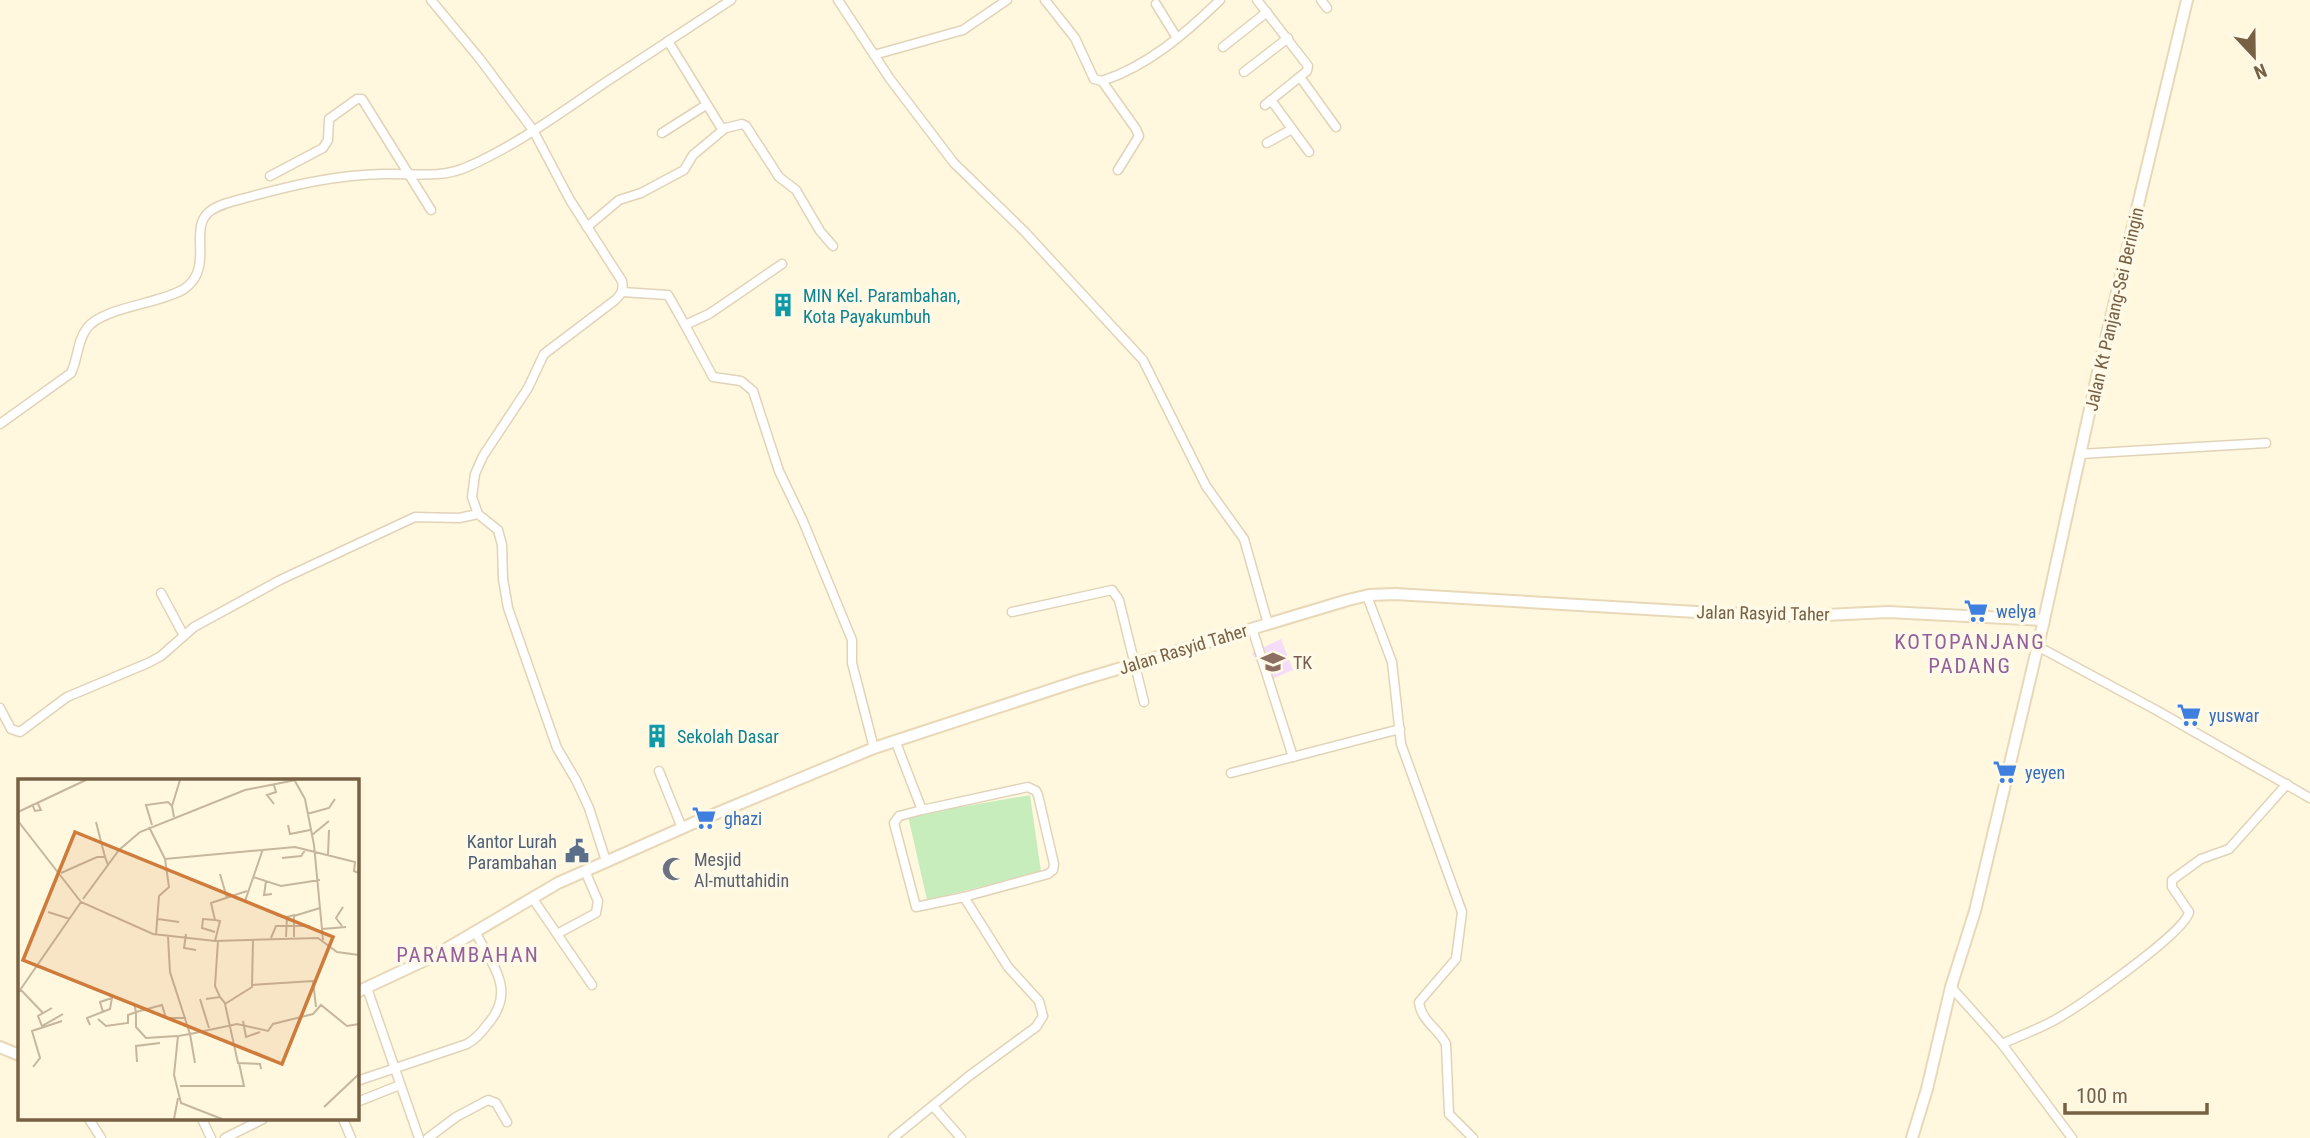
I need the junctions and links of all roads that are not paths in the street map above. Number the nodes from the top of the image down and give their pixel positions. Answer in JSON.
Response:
{"nodes":[{"id":1,"x":431,"y":0,"type":"edge"},
{"id":2,"x":731,"y":0,"type":"edge"},
{"id":3,"x":838,"y":0,"type":"edge"},
{"id":4,"x":1007,"y":0,"type":"edge"},
{"id":5,"x":1045,"y":0,"type":"edge"},
{"id":6,"x":1220,"y":0,"type":"edge"},
{"id":7,"x":1257,"y":0,"type":"edge"},
{"id":8,"x":1321,"y":0,"type":"edge"},
{"id":9,"x":2187,"y":0,"type":"edge"},
{"id":10,"x":1156,"y":4,"type":"dead end"},
{"id":11,"x":1327,"y":8,"type":"dead end"},
{"id":12,"x":1267,"y":12,"type":"junction"},
{"id":13,"x":1177,"y":38,"type":"junction"},
{"id":14,"x":1287,"y":38,"type":"junction"},
{"id":15,"x":668,"y":41,"type":"junction"},
{"id":16,"x":1223,"y":47,"type":"dead end"},
{"id":17,"x":874,"y":55,"type":"junction"},
{"id":18,"x":1244,"y":72,"type":"dead end"},
{"id":19,"x":1300,"y":77,"type":"junction"},
{"id":20,"x":1102,"y":81,"type":"junction"},
{"id":21,"x":706,"y":105,"type":"junction"},
{"id":22,"x":1336,"y":127,"type":"dead end"},
{"id":23,"x":1292,"y":129,"type":"junction"},
{"id":24,"x":533,"y":130,"type":"junction"},
{"id":25,"x":723,"y":130,"type":"junction"},
{"id":26,"x":662,"y":133,"type":"dead end"},
{"id":27,"x":1267,"y":143,"type":"dead end"},
{"id":28,"x":1308,"y":152,"type":"dead end"},
{"id":29,"x":1118,"y":170,"type":"dead end"},
{"id":30,"x":407,"y":173,"type":"junction"},
{"id":31,"x":270,"y":176,"type":"dead end"},
{"id":32,"x":431,"y":210,"type":"dead end"},
{"id":33,"x":587,"y":227,"type":"junction"},
{"id":34,"x":833,"y":246,"type":"dead end"},
{"id":35,"x":782,"y":264,"type":"dead end"},
{"id":36,"x":622,"y":292,"type":"junction"},
{"id":37,"x":685,"y":325,"type":"junction"},
{"id":38,"x":0,"y":424,"type":"edge"},
{"id":39,"x":2266,"y":443,"type":"dead end"},
{"id":40,"x":2080,"y":454,"type":"junction"},
{"id":41,"x":478,"y":514,"type":"junction"},
{"id":42,"x":160,"y":593,"type":"dead end"},
{"id":43,"x":1367,"y":596,"type":"junction"},
{"id":44,"x":1012,"y":612,"type":"dead end"},
{"id":45,"x":2044,"y":620,"type":"junction"},
{"id":46,"x":1268,"y":624,"type":"junction"},
{"id":47,"x":1252,"y":628,"type":"junction"},
{"id":48,"x":183,"y":634,"type":"junction"},
{"id":49,"x":2039,"y":647,"type":"junction"},
{"id":50,"x":1133,"y":664,"type":"junction"},
{"id":51,"x":1144,"y":702,"type":"dead end"},
{"id":52,"x":0,"y":708,"type":"edge"},
{"id":53,"x":1400,"y":729,"type":"junction"},
{"id":54,"x":895,"y":740,"type":"junction"},
{"id":55,"x":874,"y":748,"type":"junction"},
{"id":56,"x":1293,"y":757,"type":"junction"},
{"id":57,"x":659,"y":771,"type":"dead end"},
{"id":58,"x":1231,"y":773,"type":"dead end"},
{"id":59,"x":2287,"y":785,"type":"junction"},
{"id":60,"x":2310,"y":798,"type":"edge"},
{"id":61,"x":922,"y":810,"type":"junction"},
{"id":62,"x":682,"y":828,"type":"junction"},
{"id":63,"x":606,"y":861,"type":"junction"},
{"id":64,"x":585,"y":871,"type":"junction"},
{"id":65,"x":964,"y":897,"type":"junction"},
{"id":66,"x":533,"y":898,"type":"junction"},
{"id":67,"x":476,"y":933,"type":"junction"},
{"id":68,"x":557,"y":934,"type":"junction"},
{"id":69,"x":592,"y":985,"type":"dead end"},
{"id":70,"x":1951,"y":987,"type":"junction"},
{"id":71,"x":362,"y":990,"type":"edge"},
{"id":72,"x":2001,"y":1044,"type":"junction"},
{"id":73,"x":0,"y":1047,"type":"edge"},
{"id":74,"x":18,"y":1055,"type":"edge"},
{"id":75,"x":394,"y":1068,"type":"junction"},
{"id":76,"x":359,"y":1080,"type":"edge"},
{"id":77,"x":400,"y":1085,"type":"junction"},
{"id":78,"x":359,"y":1101,"type":"edge"},
{"id":79,"x":933,"y":1106,"type":"junction"},
{"id":80,"x":90,"y":1120,"type":"edge"},
{"id":81,"x":202,"y":1120,"type":"edge"},
{"id":82,"x":261,"y":1120,"type":"edge"},
{"id":83,"x":343,"y":1120,"type":"edge"},
{"id":84,"x":507,"y":1122,"type":"dead end"},
{"id":85,"x":101,"y":1138,"type":"edge"},
{"id":86,"x":211,"y":1138,"type":"edge"},
{"id":87,"x":225,"y":1138,"type":"edge"},
{"id":88,"x":351,"y":1138,"type":"edge"},
{"id":89,"x":419,"y":1138,"type":"edge"},
{"id":90,"x":428,"y":1138,"type":"edge"},
{"id":91,"x":893,"y":1138,"type":"edge"},
{"id":92,"x":961,"y":1138,"type":"edge"},
{"id":93,"x":1473,"y":1138,"type":"edge"},
{"id":94,"x":1912,"y":1138,"type":"edge"},
{"id":95,"x":2072,"y":1138,"type":"edge"}],
"edges":[{"from":1,"to":24,"type":"street"},
{"from":2,"to":15,"type":"street"},
{"from":3,"to":17,"type":"street"},
{"from":4,"to":17,"type":"street"},
{"from":5,"to":20,"type":"street"},
{"from":6,"to":13,"type":"street"},
{"from":7,"to":12,"type":"street"},
{"from":8,"to":11,"type":"street"},
{"from":9,"to":40,"type":"street","name":"Jalan Kt Panjang-Sei Beringin"},
{"from":10,"to":13,"type":"street"},
{"from":12,"to":14,"type":"street"},
{"from":12,"to":16,"type":"street"},
{"from":13,"to":20,"type":"street"},
{"from":14,"to":18,"type":"street"},
{"from":14,"to":19,"type":"street"},
{"from":15,"to":21,"type":"street"},
{"from":15,"to":24,"type":"street"},
{"from":17,"to":46,"type":"street"},
{"from":19,"to":22,"type":"street"},
{"from":19,"to":23,"type":"street"},
{"from":20,"to":29,"type":"street"},
{"from":21,"to":25,"type":"street"},
{"from":21,"to":26,"type":"street"},
{"from":23,"to":27,"type":"street"},
{"from":23,"to":28,"type":"street"},
{"from":24,"to":30,"type":"street"},
{"from":24,"to":33,"type":"street"},
{"from":25,"to":33,"type":"street"},
{"from":25,"to":34,"type":"street"},
{"from":30,"to":31,"type":"street"},
{"from":30,"to":32,"type":"street"},
{"from":30,"to":38,"type":"street"},
{"from":33,"to":36,"type":"street"},
{"from":35,"to":37,"type":"street"},
{"from":36,"to":37,"type":"street"},
{"from":36,"to":41,"type":"street"},
{"from":37,"to":55,"type":"street"},
{"from":39,"to":40,"type":"street"},
{"from":40,"to":45,"type":"street","name":"Jalan Kt Panjang-Sei Beringin"},
{"from":41,"to":48,"type":"street"},
{"from":41,"to":63,"type":"street"},
{"from":42,"to":48,"type":"street"},
{"from":43,"to":45,"type":"street","name":"Jalan Rasyid Taher"},
{"from":43,"to":46,"type":"street","name":"Jalan Rasyid Taher"},
{"from":43,"to":53,"type":"street"},
{"from":44,"to":50,"type":"street"},
{"from":45,"to":49,"type":"street"},
{"from":46,"to":47,"type":"street","name":"Jalan Rasyid Taher"},
{"from":47,"to":50,"type":"street","name":"Jalan Rasyid Taher"},
{"from":47,"to":56,"type":"street"},
{"from":48,"to":52,"type":"street"},
{"from":49,"to":59,"type":"street"},
{"from":49,"to":70,"type":"street"},
{"from":50,"to":51,"type":"street"},
{"from":50,"to":54,"type":"street","name":"Jalan Rasyid Taher"},
{"from":53,"to":56,"type":"street"},
{"from":53,"to":93,"type":"street"},
{"from":54,"to":55,"type":"street","name":"Jalan Rasyid Taher"},
{"from":54,"to":61,"type":"street"},
{"from":55,"to":62,"type":"street","name":"Jalan Rasyid Taher"},
{"from":56,"to":58,"type":"street"},
{"from":57,"to":62,"type":"street"},
{"from":59,"to":60,"type":"street"},
{"from":59,"to":72,"type":"street"},
{"from":61,"to":65,"type":"street"},
{"from":61,"to":65,"type":"street"},
{"from":62,"to":63,"type":"street","name":"Jalan Rasyid Taher"},
{"from":63,"to":64,"type":"street","name":"Jalan Rasyid Taher"},
{"from":64,"to":66,"type":"street","name":"Jalan Rasyid Taher"},
{"from":64,"to":68,"type":"street"},
{"from":65,"to":79,"type":"street"},
{"from":66,"to":67,"type":"street","name":"Jalan Rasyid Taher"},
{"from":66,"to":68,"type":"street"},
{"from":67,"to":71,"type":"street","name":"Jalan Rasyid Taher"},
{"from":67,"to":75,"type":"street"},
{"from":68,"to":69,"type":"street"},
{"from":70,"to":72,"type":"street"},
{"from":70,"to":94,"type":"street"},
{"from":71,"to":75,"type":"street"},
{"from":72,"to":95,"type":"street"},
{"from":73,"to":74,"type":"street"},
{"from":75,"to":76,"type":"street"},
{"from":75,"to":77,"type":"street"},
{"from":77,"to":78,"type":"street"},
{"from":77,"to":89,"type":"street"},
{"from":79,"to":91,"type":"street"},
{"from":79,"to":92,"type":"street"},
{"from":80,"to":85,"type":"street"},
{"from":81,"to":86,"type":"street"},
{"from":82,"to":87,"type":"street"},
{"from":83,"to":88,"type":"street"},
{"from":84,"to":90,"type":"street"}]}
